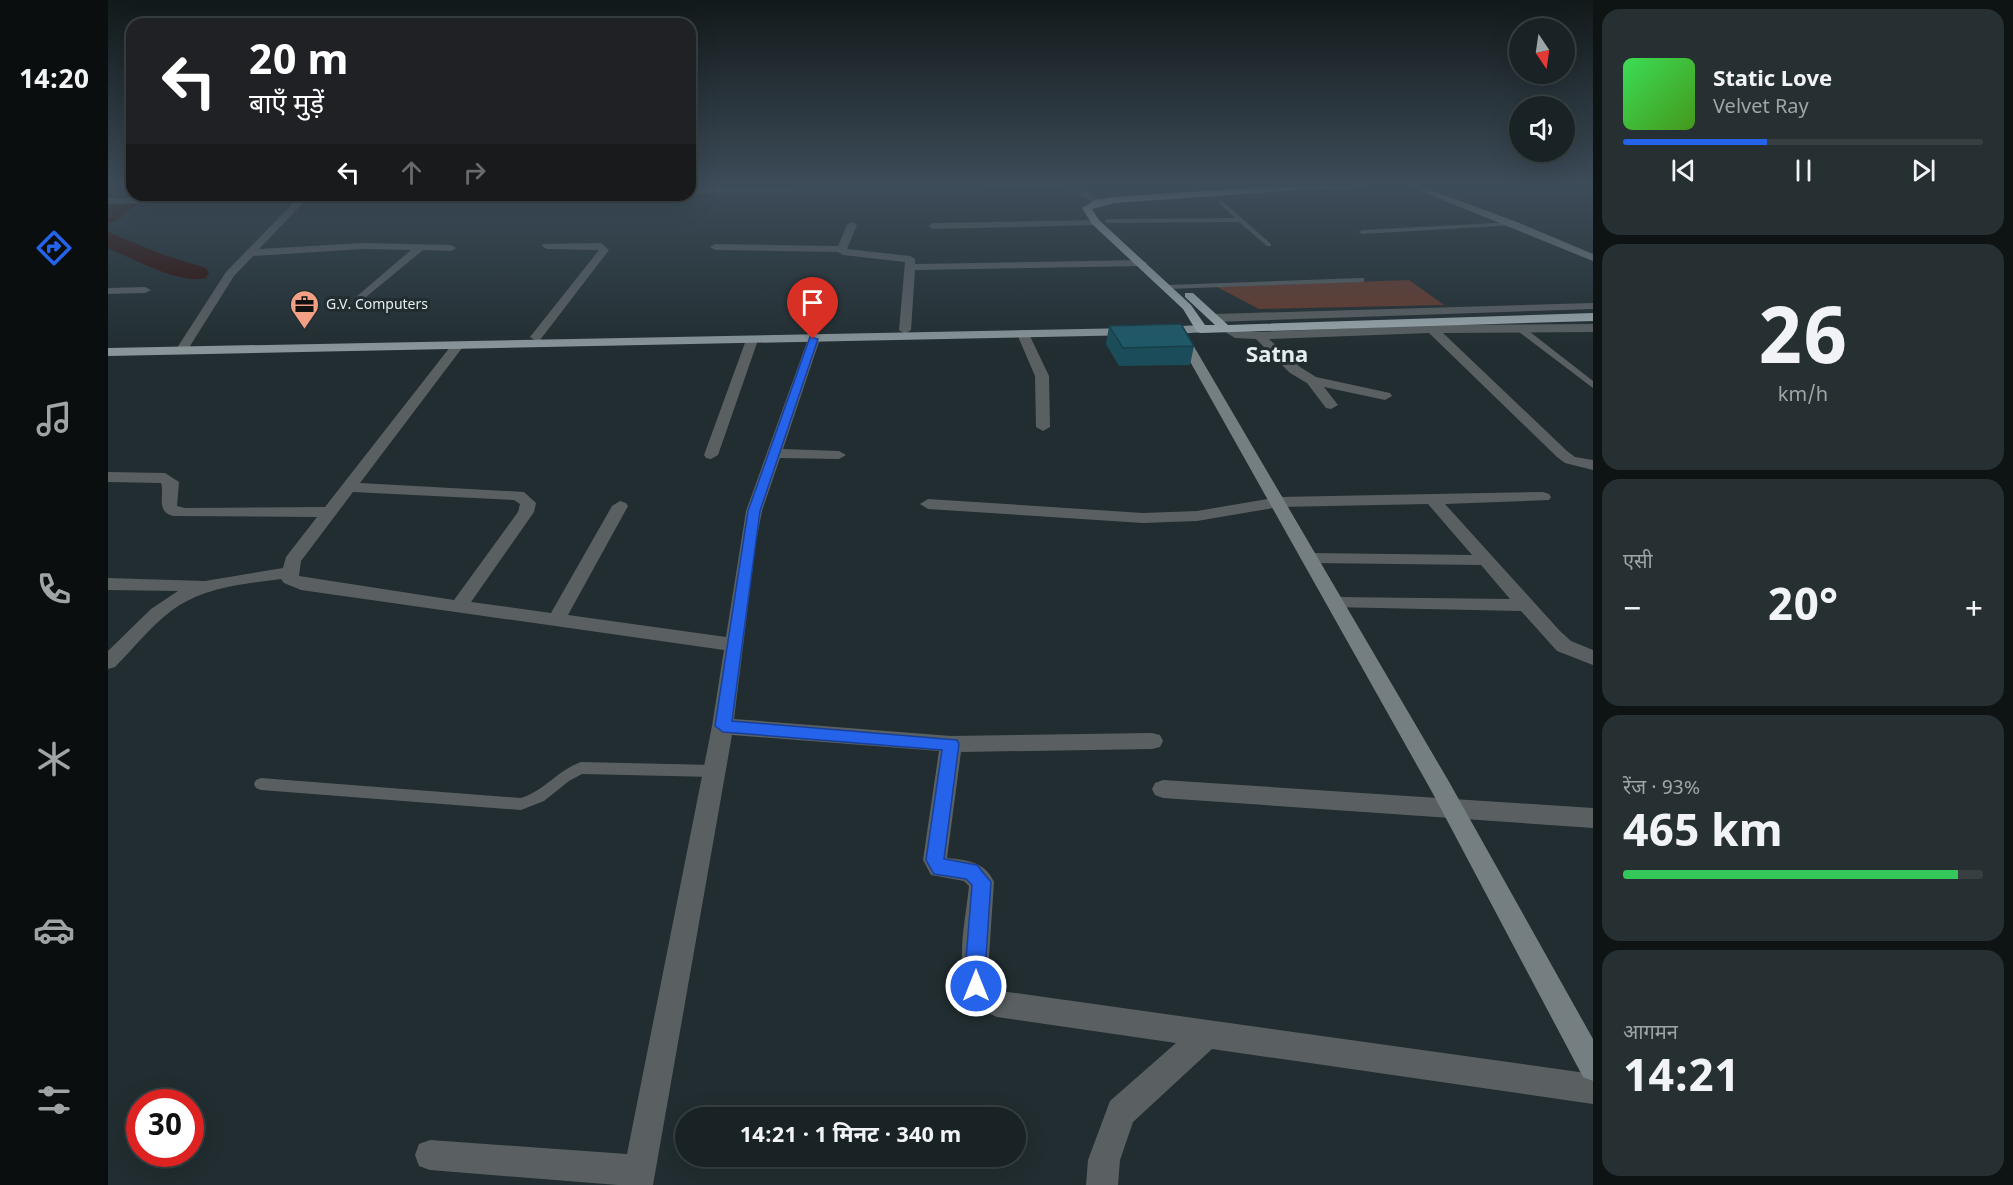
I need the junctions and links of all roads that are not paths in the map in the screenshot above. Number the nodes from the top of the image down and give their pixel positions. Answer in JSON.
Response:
{"nodes":[{"id":1,"x":263,"y":239,"type":"edge"},
{"id":2,"x":846,"y":239,"type":"edge"},
{"id":3,"x":1115,"y":239,"type":"edge"},
{"id":4,"x":1127,"y":239,"type":"edge"},
{"id":5,"x":1263,"y":239,"type":"edge"},
{"id":6,"x":1550,"y":239,"type":"edge"},
{"id":7,"x":1269,"y":245,"type":"dead end"},
{"id":8,"x":547,"y":246,"type":"dead end"},
{"id":9,"x":715,"y":247,"type":"dead end"},
{"id":10,"x":420,"y":248,"type":"junction"},
{"id":11,"x":451,"y":248,"type":"dead end"},
{"id":12,"x":842,"y":249,"type":"junction"},
{"id":13,"x":250,"y":253,"type":"junction"},
{"id":14,"x":1593,"y":258,"type":"edge"},
{"id":15,"x":1142,"y":263,"type":"junction"},
{"id":16,"x":910,"y":267,"type":"junction"},
{"id":17,"x":1361,"y":280,"type":"dead end"},
{"id":18,"x":1167,"y":287,"type":"junction"},
{"id":19,"x":1180,"y":287,"type":"junction"},
{"id":20,"x":145,"y":290,"type":"dead end"},
{"id":21,"x":108,"y":291,"type":"edge"},
{"id":22,"x":360,"y":299,"type":"dead end"},
{"id":23,"x":1593,"y":306,"type":"edge"},
{"id":24,"x":1593,"y":318,"type":"edge"},
{"id":25,"x":1220,"y":323,"type":"junction"},
{"id":26,"x":1518,"y":327,"type":"junction"},
{"id":27,"x":1193,"y":328,"type":"junction"},
{"id":28,"x":1432,"y":329,"type":"junction"},
{"id":29,"x":905,"y":330,"type":"junction"},
{"id":30,"x":1255,"y":330,"type":"junction"},
{"id":31,"x":1590,"y":330,"type":"edge"},
{"id":32,"x":1023,"y":334,"type":"junction"},
{"id":33,"x":537,"y":337,"type":"junction"},
{"id":34,"x":813,"y":339,"type":"junction"},
{"id":35,"x":752,"y":340,"type":"junction"},
{"id":36,"x":458,"y":345,"type":"junction"},
{"id":37,"x":108,"y":346,"type":"edge"},
{"id":38,"x":183,"y":348,"type":"junction"},
{"id":39,"x":138,"y":349,"type":"junction"},
{"id":40,"x":108,"y":352,"type":"edge"},
{"id":41,"x":1312,"y":380,"type":"junction"},
{"id":42,"x":1593,"y":385,"type":"edge"},
{"id":43,"x":1385,"y":396,"type":"dead end"},
{"id":44,"x":1331,"y":405,"type":"dead end"},
{"id":45,"x":1043,"y":427,"type":"dead end"},
{"id":46,"x":775,"y":453,"type":"junction"},
{"id":47,"x":711,"y":455,"type":"dead end"},
{"id":48,"x":838,"y":455,"type":"dead end"},
{"id":49,"x":1593,"y":465,"type":"edge"},
{"id":50,"x":108,"y":477,"type":"edge"},
{"id":51,"x":350,"y":487,"type":"junction"},
{"id":52,"x":1543,"y":498,"type":"dead end"},
{"id":53,"x":1432,"y":499,"type":"junction"},
{"id":54,"x":1279,"y":502,"type":"junction"},
{"id":55,"x":928,"y":504,"type":"dead end"},
{"id":56,"x":620,"y":506,"type":"dead end"},
{"id":57,"x":330,"y":512,"type":"junction"},
{"id":58,"x":1311,"y":558,"type":"junction"},
{"id":59,"x":1486,"y":560,"type":"junction"},
{"id":60,"x":290,"y":572,"type":"junction"},
{"id":61,"x":108,"y":584,"type":"edge"},
{"id":62,"x":209,"y":587,"type":"junction"},
{"id":63,"x":1336,"y":603,"type":"junction"},
{"id":64,"x":460,"y":605,"type":"junction"},
{"id":65,"x":1525,"y":605,"type":"junction"},
{"id":66,"x":557,"y":619,"type":"junction"},
{"id":67,"x":734,"y":645,"type":"junction"},
{"id":68,"x":1593,"y":658,"type":"edge"},
{"id":69,"x":108,"y":662,"type":"edge"},
{"id":70,"x":723,"y":726,"type":"junction"},
{"id":71,"x":1152,"y":741,"type":"dead end"},
{"id":72,"x":951,"y":744,"type":"junction"},
{"id":73,"x":714,"y":771,"type":"junction"},
{"id":74,"x":261,"y":784,"type":"dead end"},
{"id":75,"x":1163,"y":789,"type":"dead end"},
{"id":76,"x":1454,"y":810,"type":"junction"},
{"id":77,"x":1593,"y":818,"type":"edge"},
{"id":78,"x":1207,"y":1034,"type":"junction"},
{"id":79,"x":1593,"y":1067,"type":"edge"},
{"id":80,"x":1593,"y":1089,"type":"edge"},
{"id":81,"x":430,"y":1155,"type":"dead end"},
{"id":82,"x":638,"y":1178,"type":"edge"},
{"id":83,"x":1102,"y":1185,"type":"edge"}],
"edges":[{"from":1,"to":13,"type":"street"},
{"from":2,"to":12,"type":"street"},
{"from":3,"to":15,"type":"highway"},
{"from":4,"to":19,"type":"highway"},
{"from":5,"to":7,"type":"lane"},
{"from":6,"to":14,"type":"street"},
{"from":8,"to":33,"type":"street"},
{"from":9,"to":12,"type":"street"},
{"from":10,"to":11,"type":"street"},
{"from":10,"to":13,"type":"street"},
{"from":10,"to":22,"type":"street"},
{"from":12,"to":16,"type":"street"},
{"from":13,"to":38,"type":"street"},
{"from":15,"to":16,"type":"street"},
{"from":15,"to":18,"type":"highway"},
{"from":16,"to":29,"type":"street"},
{"from":17,"to":19,"type":"lane"},
{"from":18,"to":19,"type":"lane"},
{"from":18,"to":27,"type":"highway"},
{"from":19,"to":25,"type":"highway"},
{"from":20,"to":21,"type":"street"},
{"from":23,"to":25,"type":"street"},
{"from":24,"to":30,"type":"highway"},
{"from":25,"to":27,"type":"highway"},
{"from":25,"to":30,"type":"street"},
{"from":26,"to":28,"type":"street"},
{"from":26,"to":31,"type":"street"},
{"from":26,"to":42,"type":"lane"},
{"from":27,"to":29,"type":"main road"},
{"from":27,"to":32,"type":"main road"},
{"from":27,"to":54,"type":"street"},
{"from":28,"to":30,"type":"street"},
{"from":28,"to":49,"type":"street"},
{"from":29,"to":33,"type":"main road"},
{"from":30,"to":41,"type":"street"},
{"from":32,"to":34,"type":"main road"},
{"from":32,"to":45,"type":"street"},
{"from":33,"to":38,"type":"main road"},
{"from":34,"to":35,"type":"main road"},
{"from":34,"to":46,"type":"street"},
{"from":35,"to":36,"type":"main road"},
{"from":35,"to":47,"type":"street"},
{"from":36,"to":38,"type":"main road"},
{"from":36,"to":51,"type":"street"},
{"from":37,"to":39,"type":"main road"},
{"from":38,"to":39,"type":"main road"},
{"from":39,"to":40,"type":"main road"},
{"from":41,"to":43,"type":"street"},
{"from":41,"to":44,"type":"street"},
{"from":46,"to":48,"type":"street"},
{"from":46,"to":67,"type":"street"},
{"from":50,"to":57,"type":"street"},
{"from":51,"to":57,"type":"street"},
{"from":51,"to":64,"type":"street"},
{"from":52,"to":53,"type":"street"},
{"from":53,"to":54,"type":"street"},
{"from":53,"to":59,"type":"street"},
{"from":54,"to":55,"type":"street"},
{"from":54,"to":58,"type":"street"},
{"from":56,"to":66,"type":"street"},
{"from":57,"to":60,"type":"street"},
{"from":58,"to":59,"type":"street"},
{"from":58,"to":63,"type":"street"},
{"from":59,"to":65,"type":"street"},
{"from":60,"to":62,"type":"street"},
{"from":60,"to":64,"type":"street"},
{"from":61,"to":62,"type":"street"},
{"from":62,"to":69,"type":"street"},
{"from":63,"to":65,"type":"street"},
{"from":63,"to":76,"type":"street"},
{"from":64,"to":66,"type":"street"},
{"from":65,"to":68,"type":"street"},
{"from":66,"to":67,"type":"street"},
{"from":67,"to":70,"type":"street"},
{"from":70,"to":72,"type":"street"},
{"from":70,"to":73,"type":"street"},
{"from":71,"to":72,"type":"street"},
{"from":72,"to":78,"type":"street"},
{"from":73,"to":74,"type":"lane"},
{"from":73,"to":82,"type":"street"},
{"from":75,"to":76,"type":"street"},
{"from":76,"to":77,"type":"street"},
{"from":76,"to":79,"type":"street"},
{"from":78,"to":80,"type":"street"},
{"from":78,"to":83,"type":"street"},
{"from":81,"to":82,"type":"street"}]}
